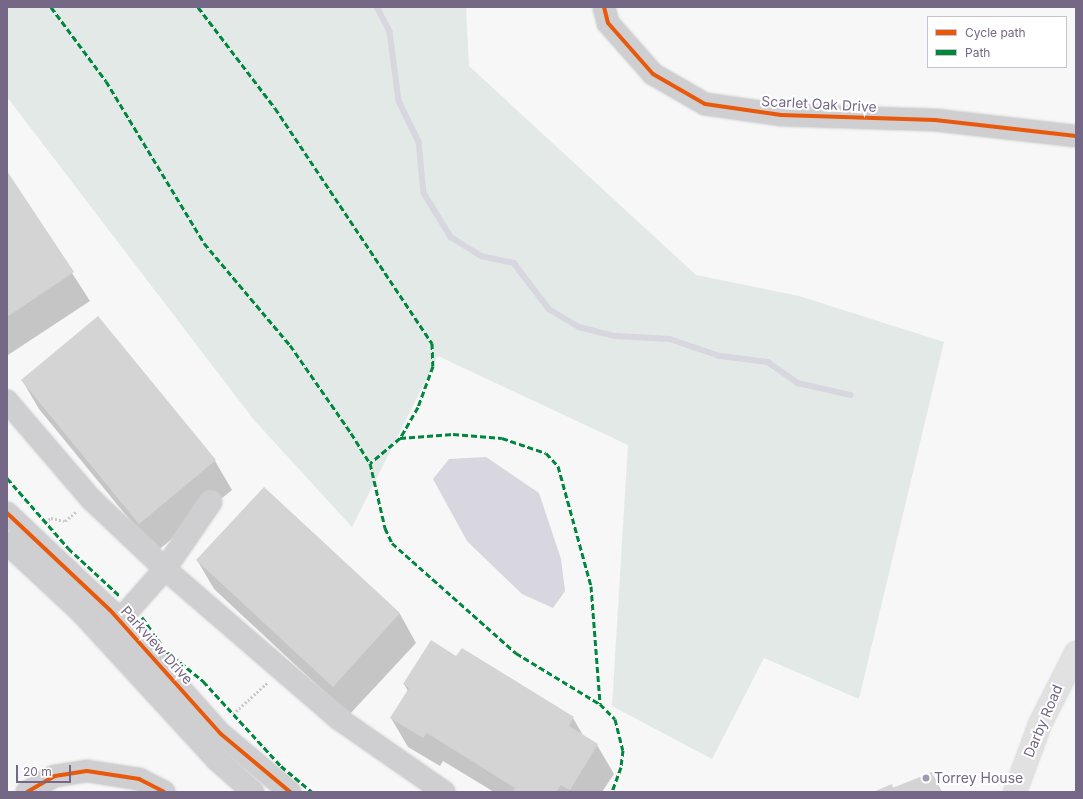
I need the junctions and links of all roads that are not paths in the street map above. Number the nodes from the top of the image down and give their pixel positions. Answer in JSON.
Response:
{"nodes":[{"id":1,"x":604,"y":7,"type":"edge"},
{"id":2,"x":1076,"y":136,"type":"edge"},
{"id":3,"x":7,"y":401,"type":"edge"},
{"id":4,"x":211,"y":502,"type":"dead end"},
{"id":5,"x":7,"y":513,"type":"edge"},
{"id":6,"x":7,"y":543,"type":"edge"},
{"id":7,"x":165,"y":569,"type":"junction"},
{"id":8,"x":120,"y":621,"type":"junction"},
{"id":9,"x":104,"y":637,"type":"junction"},
{"id":10,"x":1076,"y":654,"type":"edge"},
{"id":11,"x":27,"y":792,"type":"edge"},
{"id":12,"x":164,"y":792,"type":"edge"},
{"id":13,"x":253,"y":792,"type":"edge"},
{"id":14,"x":290,"y":792,"type":"edge"},
{"id":15,"x":444,"y":792,"type":"edge"},
{"id":16,"x":1015,"y":792,"type":"edge"}],
"edges":[{"from":1,"to":2,"type":"street","name":"Scarlet Oak Drive"},
{"from":3,"to":7,"type":"street"},
{"from":4,"to":7,"type":"street"},
{"from":5,"to":8,"type":"street","name":"Parkview Drive"},
{"from":6,"to":9,"type":"street"},
{"from":7,"to":8,"type":"street"},
{"from":7,"to":15,"type":"street"},
{"from":8,"to":9,"type":"street"},
{"from":8,"to":14,"type":"street","name":"Parkview Drive"},
{"from":9,"to":13,"type":"street"},
{"from":10,"to":16,"type":"main road","name":"Darby Road"},
{"from":11,"to":12,"type":"street"}]}
